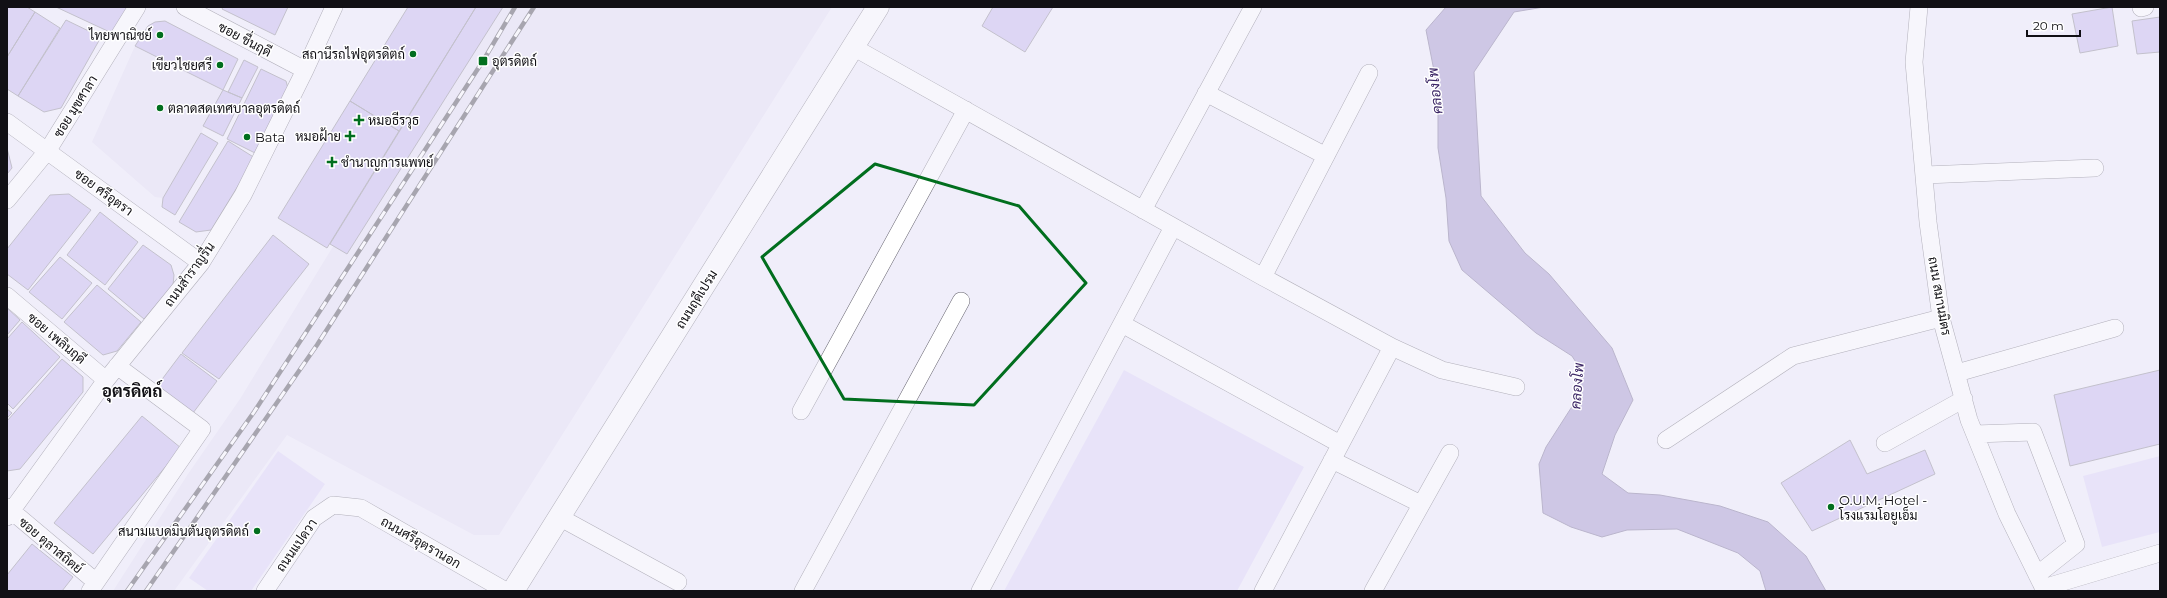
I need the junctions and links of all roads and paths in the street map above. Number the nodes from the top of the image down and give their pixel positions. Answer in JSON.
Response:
{"nodes":[{"id":1,"x":137,"y":7,"type":"edge"},
{"id":2,"x":185,"y":7,"type":"edge"},
{"id":3,"x":334,"y":7,"type":"edge"},
{"id":4,"x":878,"y":7,"type":"edge"},
{"id":5,"x":1254,"y":7,"type":"edge"},
{"id":6,"x":1919,"y":7,"type":"edge"},
{"id":7,"x":853,"y":47,"type":"junction"},
{"id":8,"x":305,"y":70,"type":"junction"},
{"id":9,"x":1369,"y":73,"type":"dead end"},
{"id":10,"x":1206,"y":94,"type":"junction"},
{"id":11,"x":966,"y":110,"type":"junction"},
{"id":12,"x":7,"y":122,"type":"edge"},
{"id":13,"x":48,"y":150,"type":"junction"},
{"id":14,"x":1326,"y":156,"type":"junction"},
{"id":15,"x":2096,"y":168,"type":"dead end"},
{"id":16,"x":1925,"y":175,"type":"junction"},
{"id":17,"x":7,"y":200,"type":"edge"},
{"id":18,"x":1143,"y":210,"type":"junction"},
{"id":19,"x":1173,"y":227,"type":"junction"},
{"id":20,"x":201,"y":262,"type":"junction"},
{"id":21,"x":1263,"y":278,"type":"junction"},
{"id":22,"x":7,"y":296,"type":"edge"},
{"id":23,"x":961,"y":301,"type":"dead end"},
{"id":24,"x":1941,"y":318,"type":"junction"},
{"id":25,"x":1122,"y":324,"type":"junction"},
{"id":26,"x":2115,"y":328,"type":"dead end"},
{"id":27,"x":1392,"y":347,"type":"junction"},
{"id":28,"x":118,"y":366,"type":"junction"},
{"id":29,"x":1957,"y":373,"type":"junction"},
{"id":30,"x":106,"y":380,"type":"junction"},
{"id":31,"x":1516,"y":387,"type":"dead end"},
{"id":32,"x":1964,"y":399,"type":"junction"},
{"id":33,"x":801,"y":411,"type":"dead end"},
{"id":34,"x":1975,"y":434,"type":"junction"},
{"id":35,"x":1666,"y":440,"type":"dead end"},
{"id":36,"x":1885,"y":443,"type":"dead end"},
{"id":37,"x":1340,"y":444,"type":"junction"},
{"id":38,"x":1450,"y":453,"type":"dead end"},
{"id":39,"x":1332,"y":460,"type":"junction"},
{"id":40,"x":1421,"y":504,"type":"junction"},
{"id":41,"x":333,"y":505,"type":"joint"},
{"id":42,"x":9,"y":512,"type":"edge"},
{"id":43,"x":559,"y":517,"type":"junction"},
{"id":44,"x":2160,"y":553,"type":"edge"},
{"id":45,"x":678,"y":582,"type":"dead end"},
{"id":46,"x":2042,"y":585,"type":"edge"},
{"id":47,"x":93,"y":586,"type":"edge"},
{"id":48,"x":1378,"y":589,"type":"edge"},
{"id":49,"x":264,"y":591,"type":"edge"},
{"id":50,"x":506,"y":591,"type":"edge"},
{"id":51,"x":513,"y":591,"type":"edge"},
{"id":52,"x":803,"y":591,"type":"edge"},
{"id":53,"x":980,"y":591,"type":"edge"},
{"id":54,"x":1263,"y":591,"type":"edge"}],
"edges":[{"from":1,"to":13,"type":"street","name":"ซอย มุขศาลา"},
{"from":2,"to":8,"type":"street","name":"ซอย ชื่นฤดี"},
{"from":3,"to":8,"type":"street","name":"ถนนสำราญรื่น"},
{"from":4,"to":7,"type":"main road","name":"ถนนฤดีเปรม"},
{"from":5,"to":10,"type":"street"},
{"from":6,"to":16,"type":"street","name":"ถนน สมานมิตร"},
{"from":7,"to":11,"type":"street"},
{"from":7,"to":43,"type":"main road","name":"ถนนฤดีเปรม"},
{"from":8,"to":20,"type":"street","name":"ถนนสำราญรื่น"},
{"from":9,"to":14,"type":"street"},
{"from":10,"to":14,"type":"street"},
{"from":10,"to":18,"type":"street"},
{"from":11,"to":18,"type":"street"},
{"from":11,"to":33,"type":"street"},
{"from":12,"to":13,"type":"street","name":"ซอย ศรีอุตรา"},
{"from":13,"to":17,"type":"street","name":"ซอย มุขศาลา"},
{"from":13,"to":20,"type":"street","name":"ซอย ศรีอุตรา"},
{"from":14,"to":21,"type":"street"},
{"from":15,"to":16,"type":"street"},
{"from":16,"to":24,"type":"street","name":"ถนน สมานมิตร"},
{"from":18,"to":19,"type":"street"},
{"from":19,"to":21,"type":"street"},
{"from":19,"to":25,"type":"street"},
{"from":20,"to":28,"type":"street","name":"ถนนสำราญรื่น"},
{"from":21,"to":27,"type":"street"},
{"from":22,"to":30,"type":"street","name":"ซอย เพลินฤดี"},
{"from":23,"to":52,"type":"street"},
{"from":24,"to":29,"type":"street","name":"ถนน สมานมิตร"},
{"from":24,"to":35,"type":"street"},
{"from":25,"to":37,"type":"street"},
{"from":25,"to":53,"type":"street"},
{"from":26,"to":29,"type":"street"},
{"from":27,"to":31,"type":"street"},
{"from":27,"to":37,"type":"street"},
{"from":28,"to":30,"type":"street","name":"ถนนสำราญรื่น"},
{"from":28,"to":47,"type":"street"},
{"from":29,"to":32,"type":"street","name":"ถนน สมานมิตร"},
{"from":30,"to":42,"type":"street","name":"ถนนสำราญรื่น"},
{"from":32,"to":34,"type":"street","name":"ถนน สมานมิตร"},
{"from":32,"to":36,"type":"street"},
{"from":34,"to":46,"type":"street","name":"ถนน สมานมิตร"},
{"from":34,"to":46,"type":"street"},
{"from":37,"to":39,"type":"street"},
{"from":38,"to":40,"type":"street"},
{"from":39,"to":40,"type":"street"},
{"from":39,"to":54,"type":"street"},
{"from":40,"to":48,"type":"street"},
{"from":41,"to":49,"type":"street","name":"ถนนแปดวา"},
{"from":41,"to":50,"type":"street","name":"ถนนศรีอุตรานอก"},
{"from":42,"to":47,"type":"street","name":"ซอย ตุลาสถิตย์"},
{"from":43,"to":45,"type":"street"},
{"from":43,"to":51,"type":"main road","name":"ถนนฤดีเปรม"},
{"from":44,"to":46,"type":"street"}]}
